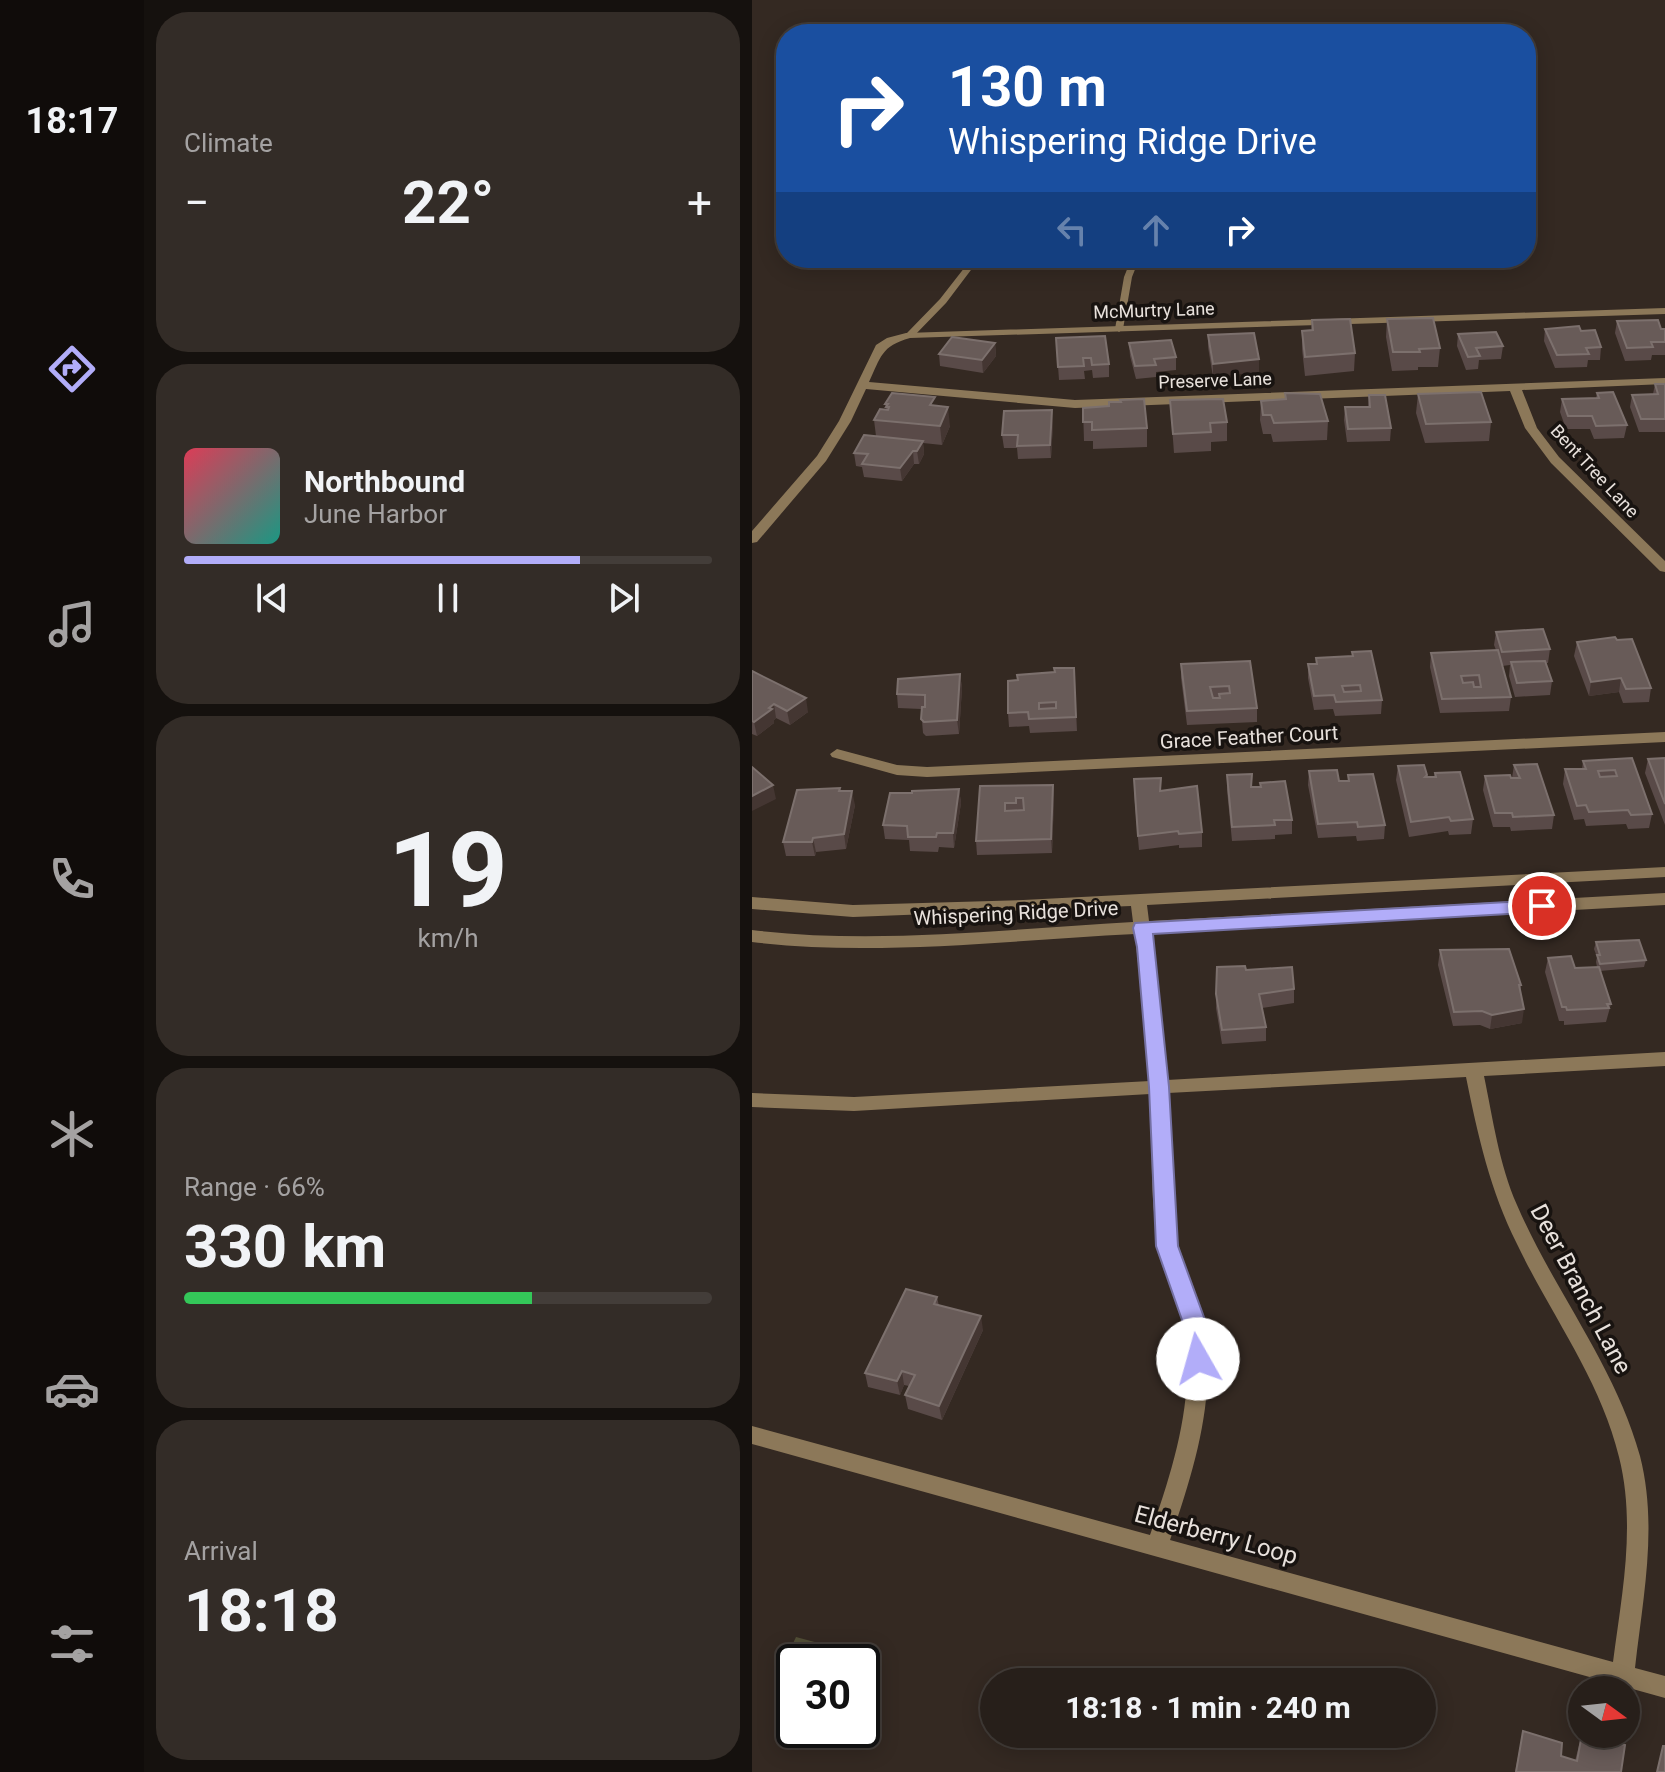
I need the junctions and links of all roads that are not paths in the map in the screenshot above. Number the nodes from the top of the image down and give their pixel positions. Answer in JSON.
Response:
{"nodes":[{"id":1,"x":967,"y":268,"type":"edge"},
{"id":2,"x":1132,"y":268,"type":"edge"},
{"id":3,"x":1665,"y":311,"type":"edge"},
{"id":4,"x":1119,"y":329,"type":"junction"},
{"id":5,"x":910,"y":335,"type":"junction"},
{"id":6,"x":1665,"y":381,"type":"edge"},
{"id":7,"x":863,"y":385,"type":"junction"},
{"id":8,"x":1515,"y":388,"type":"junction"},
{"id":9,"x":752,"y":539,"type":"edge"},
{"id":10,"x":1665,"y":568,"type":"edge"},
{"id":11,"x":1665,"y":737,"type":"edge"},
{"id":12,"x":837,"y":754,"type":"dead end"},
{"id":13,"x":1665,"y":872,"type":"edge"},
{"id":14,"x":1665,"y":899,"type":"edge"},
{"id":15,"x":1138,"y":900,"type":"junction"},
{"id":16,"x":752,"y":903,"type":"edge"},
{"id":17,"x":1142,"y":928,"type":"junction"},
{"id":18,"x":752,"y":936,"type":"edge"},
{"id":19,"x":1665,"y":1059,"type":"edge"},
{"id":20,"x":1474,"y":1070,"type":"junction"},
{"id":21,"x":1159,"y":1087,"type":"junction"},
{"id":22,"x":752,"y":1100,"type":"edge"},
{"id":23,"x":752,"y":1435,"type":"edge"},
{"id":24,"x":1157,"y":1546,"type":"junction"},
{"id":25,"x":1623,"y":1675,"type":"junction"},
{"id":26,"x":1665,"y":1687,"type":"edge"}],
"edges":[{"from":1,"to":5,"type":"lane"},
{"from":2,"to":4,"type":"lane"},
{"from":3,"to":4,"type":"street","name":"McMurtry Lane"},
{"from":4,"to":5,"type":"street","name":"McMurtry Lane"},
{"from":5,"to":7,"type":"street","name":"McMurtry Lane"},
{"from":6,"to":8,"type":"street","name":"Preserve Lane"},
{"from":7,"to":8,"type":"street","name":"Preserve Lane"},
{"from":7,"to":9,"type":"street","name":"McMurtry Lane"},
{"from":8,"to":10,"type":"street","name":"Bent Tree Lane"},
{"from":11,"to":12,"type":"street","name":"Grace Feather Court"},
{"from":13,"to":15,"type":"street","name":"Whispering Ridge Drive"},
{"from":14,"to":17,"type":"street","name":"Whispering Ridge Drive"},
{"from":15,"to":16,"type":"street","name":"Whispering Ridge Drive"},
{"from":15,"to":17,"type":"street"},
{"from":17,"to":18,"type":"street","name":"Whispering Ridge Drive"},
{"from":17,"to":21,"type":"street"},
{"from":19,"to":20,"type":"street"},
{"from":20,"to":21,"type":"street"},
{"from":20,"to":25,"type":"street","name":"Deer Branch Lane"},
{"from":21,"to":22,"type":"street"},
{"from":21,"to":24,"type":"street"},
{"from":23,"to":24,"type":"street","name":"Elderberry Loop"},
{"from":24,"to":25,"type":"street","name":"Elderberry Loop"},
{"from":25,"to":26,"type":"street","name":"Elderberry Loop"}]}
